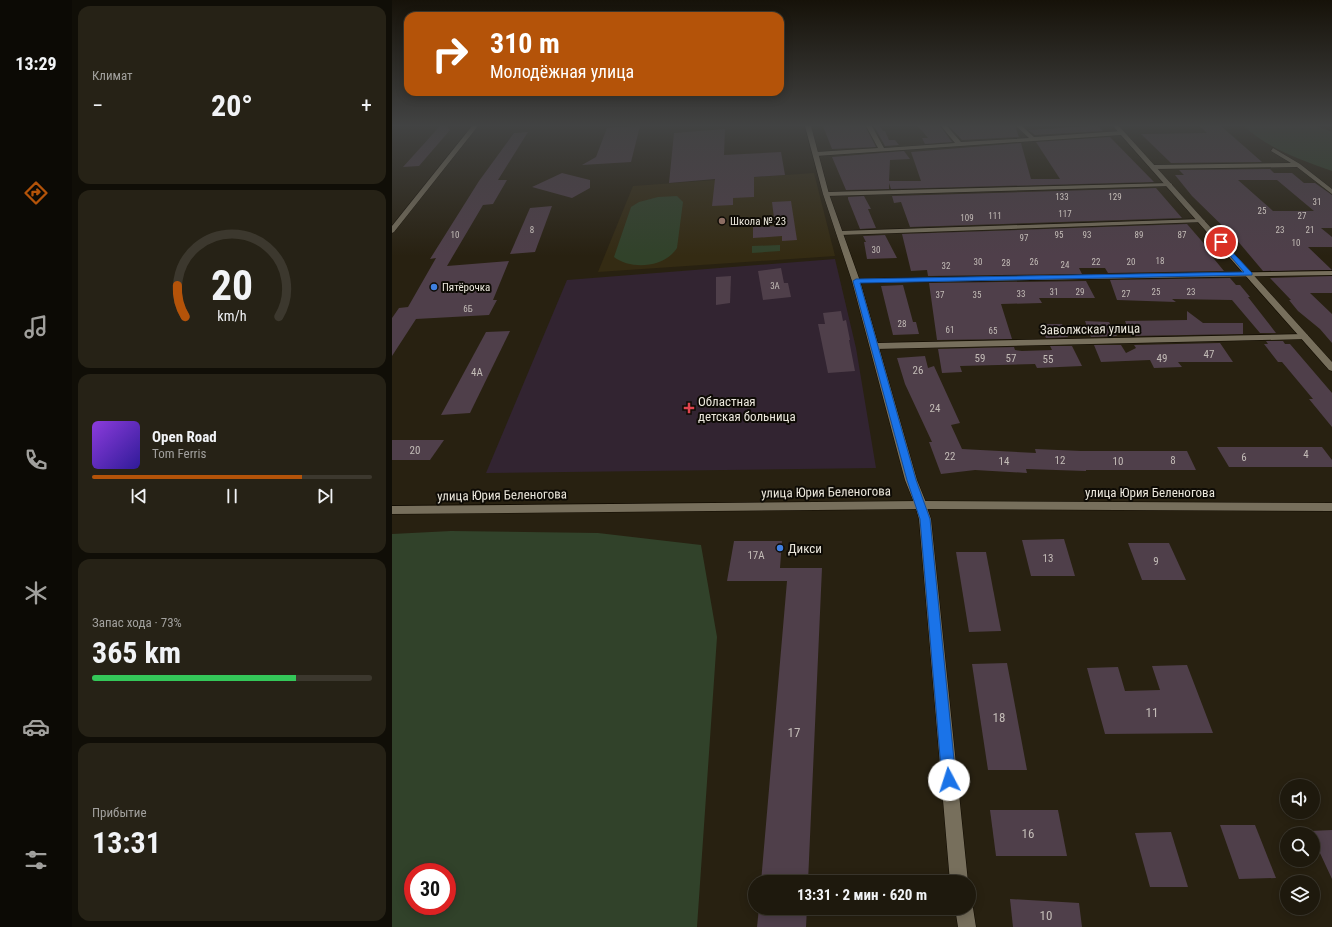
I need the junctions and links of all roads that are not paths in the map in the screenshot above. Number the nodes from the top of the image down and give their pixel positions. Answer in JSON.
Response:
{"nodes":[{"id":1,"x":441,"y":169,"type":"edge"},
{"id":2,"x":820,"y":169,"type":"edge"},
{"id":3,"x":1156,"y":169,"type":"edge"},
{"id":4,"x":1302,"y":169,"type":"edge"},
{"id":5,"x":1170,"y":185,"type":"junction"},
{"id":6,"x":1332,"y":192,"type":"edge"},
{"id":7,"x":826,"y":194,"type":"junction"},
{"id":8,"x":1202,"y":221,"type":"junction"},
{"id":9,"x":392,"y":231,"type":"edge"},
{"id":10,"x":840,"y":233,"type":"junction"},
{"id":11,"x":1332,"y":273,"type":"edge"},
{"id":12,"x":1249,"y":274,"type":"junction"},
{"id":13,"x":856,"y":281,"type":"junction"},
{"id":14,"x":1305,"y":337,"type":"junction"},
{"id":15,"x":875,"y":346,"type":"junction"},
{"id":16,"x":1332,"y":368,"type":"edge"},
{"id":17,"x":921,"y":505,"type":"junction"},
{"id":18,"x":1332,"y":506,"type":"edge"},
{"id":19,"x":392,"y":510,"type":"edge"},
{"id":20,"x":958,"y":875,"type":"edge"},
{"id":21,"x":965,"y":915,"type":"edge"},
{"id":22,"x":967,"y":927,"type":"edge"}],
"edges":[{"from":1,"to":9,"type":"street"},
{"from":2,"to":7,"type":"street"},
{"from":3,"to":5,"type":"street"},
{"from":4,"to":6,"type":"street"},
{"from":5,"to":7,"type":"street"},
{"from":5,"to":8,"type":"street"},
{"from":7,"to":10,"type":"street"},
{"from":8,"to":10,"type":"street"},
{"from":8,"to":12,"type":"street"},
{"from":10,"to":13,"type":"street"},
{"from":11,"to":12,"type":"street"},
{"from":12,"to":13,"type":"street"},
{"from":12,"to":14,"type":"street"},
{"from":13,"to":15,"type":"street"},
{"from":14,"to":15,"type":"street","name":"Заволжская улица"},
{"from":14,"to":16,"type":"street"},
{"from":15,"to":17,"type":"street"},
{"from":17,"to":18,"type":"street","name":"улица Юрия Беленогова"},
{"from":17,"to":19,"type":"street","name":"улица Юрия Беленогова"},
{"from":17,"to":20,"type":"street"},
{"from":21,"to":22,"type":"street"}]}
